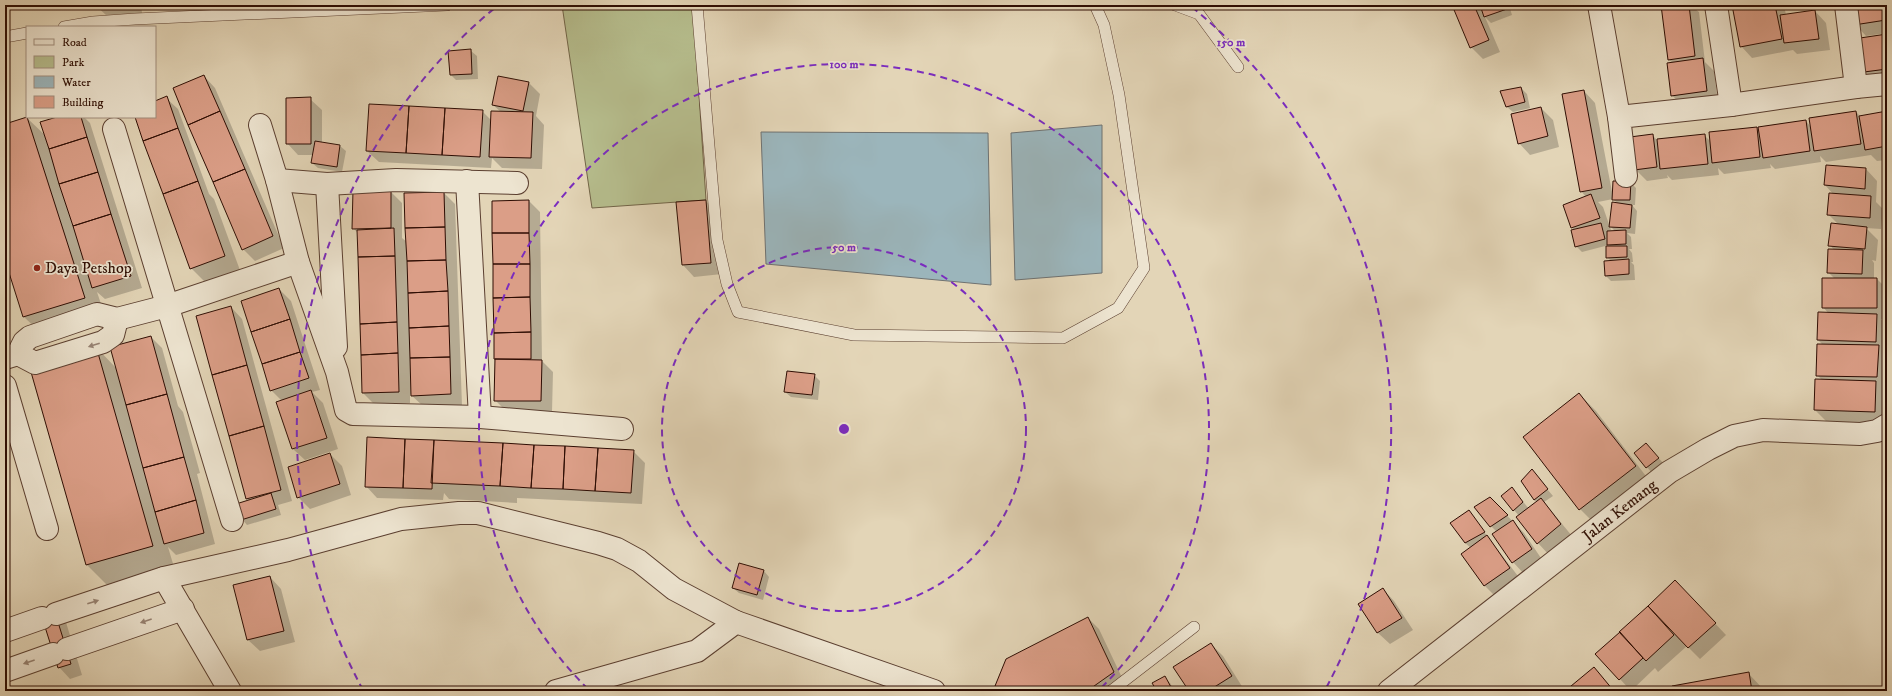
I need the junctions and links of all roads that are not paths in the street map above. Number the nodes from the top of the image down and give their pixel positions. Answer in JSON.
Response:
{"nodes":[{"id":1,"x":447,"y":5,"type":"edge"},
{"id":2,"x":697,"y":5,"type":"edge"},
{"id":3,"x":1095,"y":5,"type":"edge"},
{"id":4,"x":1175,"y":5,"type":"edge"},
{"id":5,"x":1599,"y":5,"type":"edge"},
{"id":6,"x":1716,"y":5,"type":"edge"},
{"id":7,"x":1846,"y":5,"type":"edge"},
{"id":8,"x":219,"y":10,"type":"edge"},
{"id":9,"x":70,"y":26,"type":"edge"},
{"id":10,"x":26,"y":33,"type":"edge"},
{"id":11,"x":5,"y":37,"type":"edge"},
{"id":12,"x":1238,"y":67,"type":"dead end"},
{"id":13,"x":1887,"y":84,"type":"edge"},
{"id":14,"x":1856,"y":87,"type":"junction"},
{"id":15,"x":1731,"y":105,"type":"junction"},
{"id":16,"x":1619,"y":117,"type":"junction"},
{"id":17,"x":260,"y":125,"type":"dead end"},
{"id":18,"x":114,"y":129,"type":"dead end"},
{"id":19,"x":1626,"y":176,"type":"dead end"},
{"id":20,"x":277,"y":180,"type":"junction"},
{"id":21,"x":467,"y":181,"type":"junction"},
{"id":22,"x":517,"y":183,"type":"dead end"},
{"id":23,"x":327,"y":184,"type":"junction"},
{"id":24,"x":298,"y":262,"type":"junction"},
{"id":25,"x":167,"y":306,"type":"junction"},
{"id":26,"x":11,"y":356,"type":"edge"},
{"id":27,"x":337,"y":372,"type":"junction"},
{"id":28,"x":5,"y":386,"type":"edge"},
{"id":29,"x":480,"y":417,"type":"junction"},
{"id":30,"x":1887,"y":425,"type":"edge"},
{"id":31,"x":622,"y":429,"type":"dead end"},
{"id":32,"x":232,"y":520,"type":"dead end"},
{"id":33,"x":47,"y":529,"type":"dead end"},
{"id":34,"x":164,"y":578,"type":"junction"},
{"id":35,"x":183,"y":609,"type":"junction"},
{"id":36,"x":736,"y":622,"type":"junction"},
{"id":37,"x":1194,"y":627,"type":"dead end"},
{"id":38,"x":5,"y":630,"type":"edge"},
{"id":39,"x":5,"y":671,"type":"edge"},
{"id":40,"x":230,"y":691,"type":"edge"},
{"id":41,"x":556,"y":691,"type":"edge"},
{"id":42,"x":934,"y":691,"type":"edge"},
{"id":43,"x":1112,"y":691,"type":"edge"},
{"id":44,"x":1389,"y":691,"type":"edge"}],
"edges":[{"from":1,"to":8,"type":"lane"},
{"from":2,"to":3,"type":"lane"},
{"from":4,"to":12,"type":"lane"},
{"from":5,"to":16,"type":"street"},
{"from":6,"to":15,"type":"street"},
{"from":7,"to":14,"type":"street"},
{"from":8,"to":9,"type":"lane"},
{"from":10,"to":11,"type":"lane"},
{"from":13,"to":14,"type":"street"},
{"from":14,"to":15,"type":"street"},
{"from":15,"to":16,"type":"street"},
{"from":16,"to":19,"type":"street"},
{"from":17,"to":20,"type":"street"},
{"from":18,"to":25,"type":"street"},
{"from":20,"to":23,"type":"street"},
{"from":20,"to":24,"type":"street"},
{"from":21,"to":22,"type":"street"},
{"from":21,"to":23,"type":"street"},
{"from":21,"to":29,"type":"street"},
{"from":23,"to":27,"type":"street"},
{"from":24,"to":25,"type":"street"},
{"from":24,"to":27,"type":"street"},
{"from":25,"to":26,"type":"street"},
{"from":25,"to":32,"type":"street"},
{"from":27,"to":29,"type":"street"},
{"from":28,"to":33,"type":"street"},
{"from":29,"to":31,"type":"street"},
{"from":30,"to":44,"type":"street","name":"Jalan Kemang"},
{"from":34,"to":35,"type":"street"},
{"from":34,"to":36,"type":"street"},
{"from":38,"to":34,"type":"street","one_way":true},
{"from":35,"to":39,"type":"street","one_way":true},
{"from":35,"to":40,"type":"street"},
{"from":36,"to":41,"type":"street"},
{"from":36,"to":42,"type":"street"},
{"from":37,"to":43,"type":"lane"}]}
